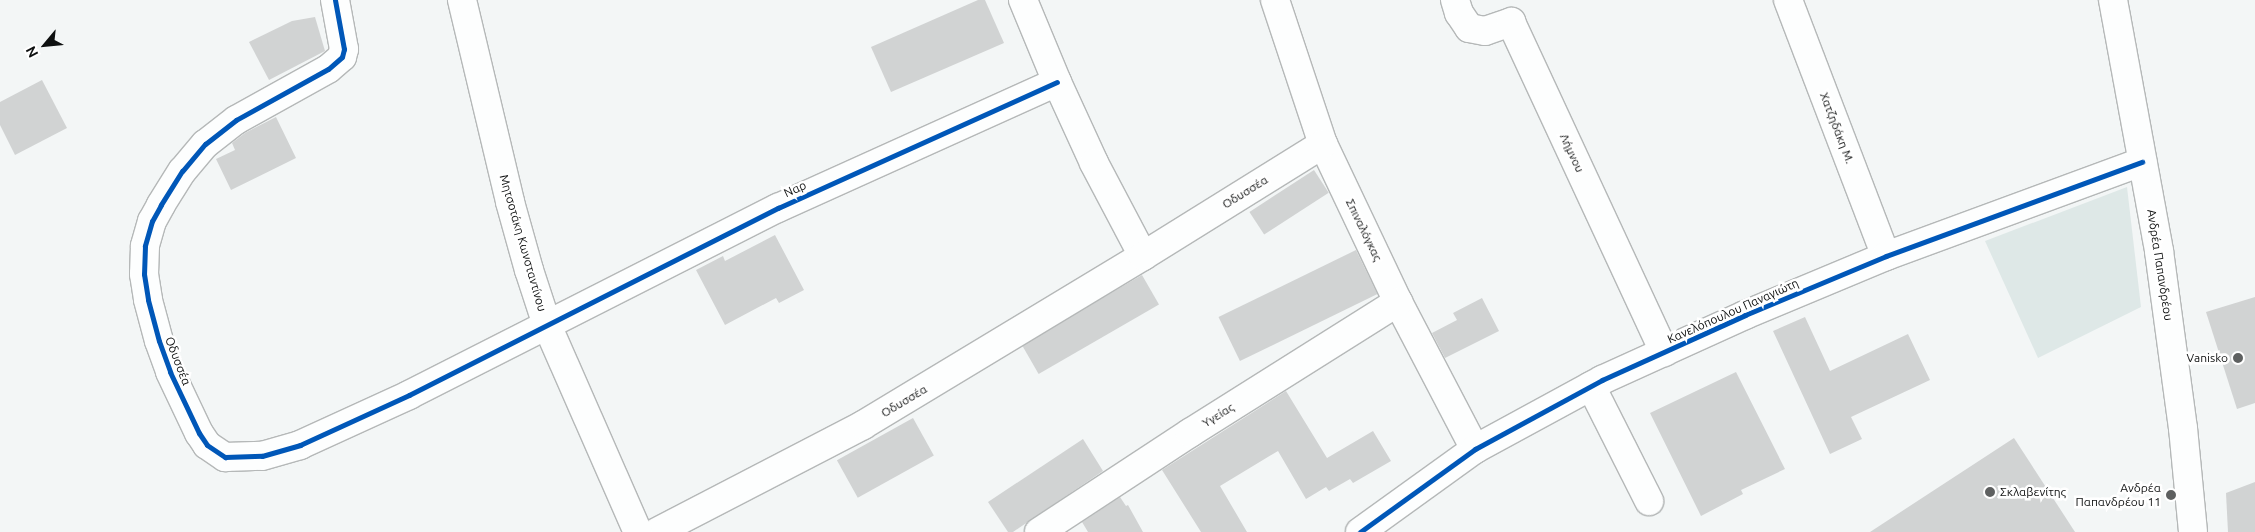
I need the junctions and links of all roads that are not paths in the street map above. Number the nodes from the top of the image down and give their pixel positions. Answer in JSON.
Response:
{"nodes":[{"id":1,"x":335,"y":0,"type":"edge"},
{"id":2,"x":462,"y":0,"type":"edge"},
{"id":3,"x":1022,"y":0,"type":"edge"},
{"id":4,"x":1275,"y":0,"type":"edge"},
{"id":5,"x":1455,"y":0,"type":"edge"},
{"id":6,"x":1788,"y":0,"type":"edge"},
{"id":7,"x":2113,"y":0,"type":"edge"},
{"id":8,"x":1056,"y":82,"type":"junction"},
{"id":9,"x":1323,"y":144,"type":"junction"},
{"id":10,"x":2142,"y":162,"type":"junction"},
{"id":11,"x":1143,"y":256,"type":"junction"},
{"id":12,"x":1886,"y":256,"type":"junction"},
{"id":13,"x":1398,"y":302,"type":"junction"},
{"id":14,"x":547,"y":325,"type":"junction"},
{"id":15,"x":1664,"y":352,"type":"junction"},
{"id":16,"x":1591,"y":386,"type":"junction"},
{"id":17,"x":1475,"y":450,"type":"junction"},
{"id":18,"x":1649,"y":501,"type":"dead end"},
{"id":19,"x":638,"y":532,"type":"edge"},
{"id":20,"x":657,"y":532,"type":"edge"},
{"id":21,"x":1039,"y":532,"type":"edge"},
{"id":22,"x":1360,"y":532,"type":"edge"},
{"id":23,"x":2193,"y":532,"type":"edge"}],
"edges":[{"from":1,"to":14,"type":"street","name":"Οδυσσέα"},
{"from":2,"to":14,"type":"street","name":"Μητσοτάκη Κωνσταντίνου"},
{"from":3,"to":8,"type":"street"},
{"from":4,"to":9,"type":"street","name":"Σπιναλόγκας"},
{"from":5,"to":15,"type":"street","name":"Λήμνου"},
{"from":6,"to":12,"type":"street","name":"Χατζηδάκη Μ."},
{"from":7,"to":10,"type":"street","name":"Ανδρέα Παπανδρέου"},
{"from":8,"to":11,"type":"street"},
{"from":8,"to":14,"type":"street","name":"Ναρ"},
{"from":9,"to":11,"type":"street","name":"Οδυσσέα"},
{"from":9,"to":13,"type":"street","name":"Σπιναλόγκας"},
{"from":10,"to":12,"type":"street","name":"Κανελόπουλου Παναγιώτη"},
{"from":10,"to":23,"type":"street","name":"Ανδρέα Παπανδρέου"},
{"from":11,"to":20,"type":"street","name":"Οδυσσέα"},
{"from":12,"to":15,"type":"street","name":"Κανελόπουλου Παναγιώτη"},
{"from":13,"to":17,"type":"street","name":"Σπιναλόγκας"},
{"from":13,"to":21,"type":"street","name":"Υγείας"},
{"from":14,"to":19,"type":"street","name":"Μητσοτάκη Κωνσταντίνου"},
{"from":15,"to":16,"type":"street","name":"Κανελόπουλου Παναγιώτη"},
{"from":16,"to":17,"type":"street","name":"Κανελόπουλου Παναγιώτη"},
{"from":16,"to":18,"type":"street"},
{"from":17,"to":22,"type":"street","name":"Κανελόπουλου Παναγιώτη"}]}
